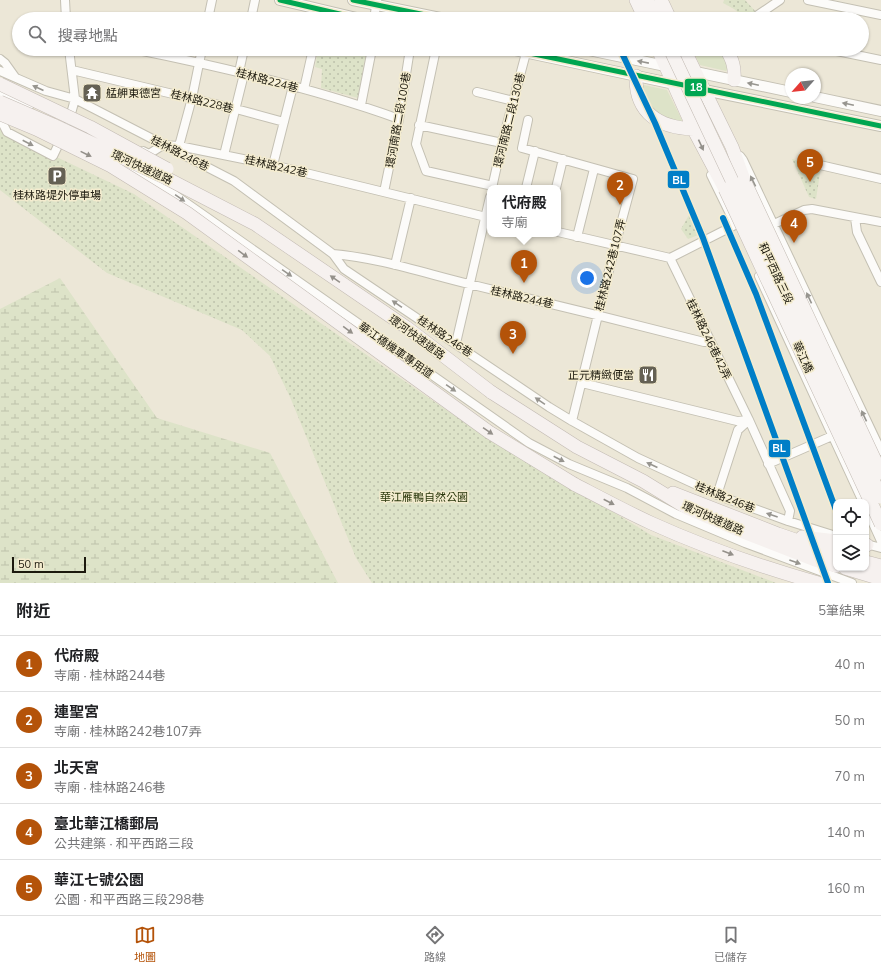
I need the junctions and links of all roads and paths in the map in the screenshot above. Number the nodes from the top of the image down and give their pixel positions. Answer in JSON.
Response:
{"nodes":[{"id":1,"x":65,"y":0,"type":"edge"},
{"id":2,"x":212,"y":0,"type":"edge"},
{"id":3,"x":255,"y":0,"type":"edge"},
{"id":4,"x":280,"y":0,"type":"edge"},
{"id":5,"x":353,"y":0,"type":"edge"},
{"id":6,"x":636,"y":0,"type":"edge"},
{"id":7,"x":647,"y":0,"type":"edge"},
{"id":8,"x":661,"y":0,"type":"edge"},
{"id":9,"x":780,"y":0,"type":"edge"},
{"id":10,"x":808,"y":0,"type":"edge"},
{"id":11,"x":377,"y":3,"type":"edge"},
{"id":12,"x":66,"y":12,"type":"edge"},
{"id":13,"x":209,"y":12,"type":"edge"},
{"id":14,"x":252,"y":12,"type":"edge"},
{"id":15,"x":314,"y":12,"type":"edge"},
{"id":16,"x":416,"y":12,"type":"edge"},
{"id":17,"x":642,"y":12,"type":"edge"},
{"id":18,"x":653,"y":12,"type":"edge"},
{"id":19,"x":667,"y":12,"type":"edge"},
{"id":20,"x":766,"y":12,"type":"edge"},
{"id":21,"x":866,"y":12,"type":"edge"},
{"id":22,"x":869,"y":13,"type":"edge"},
{"id":23,"x":881,"y":15,"type":"edge"},
{"id":24,"x":71,"y":56,"type":"edge"},
{"id":25,"x":169,"y":56,"type":"edge"},
{"id":26,"x":200,"y":56,"type":"edge"},
{"id":27,"x":243,"y":56,"type":"edge"},
{"id":28,"x":311,"y":56,"type":"edge"},
{"id":29,"x":370,"y":56,"type":"edge"},
{"id":30,"x":409,"y":56,"type":"edge"},
{"id":31,"x":434,"y":56,"type":"edge"},
{"id":32,"x":525,"y":56,"type":"edge"},
{"id":33,"x":540,"y":56,"type":"edge"},
{"id":34,"x":618,"y":56,"type":"edge"},
{"id":35,"x":661,"y":56,"type":"edge"},
{"id":36,"x":673,"y":56,"type":"edge"},
{"id":37,"x":687,"y":56,"type":"edge"},
{"id":38,"x":729,"y":56,"type":"edge"},
{"id":39,"x":861,"y":56,"type":"edge"},
{"id":40,"x":0,"y":59,"type":"edge"},
{"id":41,"x":881,"y":60,"type":"edge"},
{"id":42,"x":199,"y":62,"type":"junction"},
{"id":43,"x":666,"y":66,"type":"junction"},
{"id":44,"x":72,"y":70,"type":"junction"},
{"id":45,"x":0,"y":71,"type":"edge"},
{"id":46,"x":695,"y":72,"type":"junction"},
{"id":47,"x":242,"y":73,"type":"junction"},
{"id":48,"x":636,"y":76,"type":"junction"},
{"id":49,"x":15,"y":78,"type":"junction"},
{"id":50,"x":734,"y":80,"type":"junction"},
{"id":51,"x":0,"y":84,"type":"edge"},
{"id":52,"x":674,"y":84,"type":"junction"},
{"id":53,"x":293,"y":86,"type":"junction"},
{"id":54,"x":304,"y":89,"type":"junction"},
{"id":55,"x":704,"y":90,"type":"junction"},
{"id":56,"x":785,"y":91,"type":"edge"},
{"id":57,"x":0,"y":92,"type":"edge"},
{"id":58,"x":477,"y":92,"type":"dead end"},
{"id":59,"x":192,"y":98,"type":"junction"},
{"id":60,"x":821,"y":98,"type":"edge"},
{"id":61,"x":75,"y":100,"type":"junction"},
{"id":62,"x":514,"y":100,"type":"junction"},
{"id":63,"x":0,"y":102,"type":"edge"},
{"id":64,"x":360,"y":105,"type":"junction"},
{"id":65,"x":236,"y":109,"type":"junction"},
{"id":66,"x":881,"y":111,"type":"edge"},
{"id":67,"x":0,"y":114,"type":"edge"},
{"id":68,"x":0,"y":118,"type":"edge"},
{"id":69,"x":399,"y":118,"type":"junction"},
{"id":70,"x":528,"y":120,"type":"dead end"},
{"id":71,"x":69,"y":121,"type":"junction"},
{"id":72,"x":284,"y":122,"type":"junction"},
{"id":73,"x":419,"y":125,"type":"junction"},
{"id":74,"x":881,"y":126,"type":"edge"},
{"id":75,"x":694,"y":129,"type":"junction"},
{"id":76,"x":502,"y":143,"type":"junction"},
{"id":77,"x":59,"y":144,"type":"junction"},
{"id":78,"x":163,"y":145,"type":"junction"},
{"id":79,"x":179,"y":146,"type":"junction"},
{"id":80,"x":732,"y":147,"type":"junction"},
{"id":81,"x":535,"y":151,"type":"junction"},
{"id":82,"x":224,"y":155,"type":"junction"},
{"id":83,"x":563,"y":159,"type":"junction"},
{"id":84,"x":709,"y":160,"type":"junction"},
{"id":85,"x":807,"y":162,"type":"dead end"},
{"id":86,"x":273,"y":165,"type":"junction"},
{"id":87,"x":594,"y":169,"type":"junction"},
{"id":88,"x":881,"y":179,"type":"edge"},
{"id":89,"x":744,"y":180,"type":"joint"},
{"id":90,"x":492,"y":185,"type":"edge"},
{"id":91,"x":527,"y":185,"type":"edge"},
{"id":92,"x":557,"y":185,"type":"edge"},
{"id":93,"x":487,"y":186,"type":"edge"},
{"id":94,"x":725,"y":189,"type":"joint"},
{"id":95,"x":384,"y":192,"type":"junction"},
{"id":96,"x":411,"y":198,"type":"junction"},
{"id":97,"x":487,"y":217,"type":"edge"},
{"id":98,"x":855,"y":218,"type":"junction"},
{"id":99,"x":487,"y":221,"type":"edge"},
{"id":100,"x":881,"y":222,"type":"edge"},
{"id":101,"x":254,"y":224,"type":"junction"},
{"id":102,"x":774,"y":224,"type":"junction"},
{"id":103,"x":735,"y":225,"type":"junction"},
{"id":104,"x":561,"y":233,"type":"edge"},
{"id":105,"x":577,"y":237,"type":"junction"},
{"id":106,"x":615,"y":246,"type":"junction"},
{"id":107,"x":333,"y":254,"type":"junction"},
{"id":108,"x":670,"y":258,"type":"junction"},
{"id":109,"x":395,"y":265,"type":"junction"},
{"id":110,"x":881,"y":281,"type":"edge"},
{"id":111,"x":469,"y":284,"type":"junction"},
{"id":112,"x":598,"y":315,"type":"junction"},
{"id":113,"x":710,"y":342,"type":"junction"},
{"id":114,"x":456,"y":343,"type":"junction"},
{"id":115,"x":582,"y":383,"type":"junction"},
{"id":116,"x":749,"y":420,"type":"junction"},
{"id":117,"x":572,"y":422,"type":"junction"},
{"id":118,"x":832,"y":436,"type":"junction"},
{"id":119,"x":880,"y":455,"type":"edge"},
{"id":120,"x":768,"y":464,"type":"junction"},
{"id":121,"x":881,"y":474,"type":"edge"},
{"id":122,"x":642,"y":481,"type":"junction"},
{"id":123,"x":717,"y":495,"type":"junction"},
{"id":124,"x":881,"y":497,"type":"edge"},
{"id":125,"x":862,"y":499,"type":"edge"},
{"id":126,"x":869,"y":515,"type":"edge"},
{"id":127,"x":788,"y":521,"type":"junction"},
{"id":128,"x":881,"y":524,"type":"edge"},
{"id":129,"x":778,"y":534,"type":"junction"},
{"id":130,"x":833,"y":535,"type":"edge"},
{"id":131,"x":833,"y":541,"type":"edge"},
{"id":132,"x":881,"y":541,"type":"edge"},
{"id":133,"x":869,"y":545,"type":"edge"},
{"id":134,"x":881,"y":548,"type":"edge"},
{"id":135,"x":833,"y":553,"type":"edge"},
{"id":136,"x":869,"y":563,"type":"edge"},
{"id":137,"x":833,"y":565,"type":"edge"},
{"id":138,"x":762,"y":566,"type":"junction"},
{"id":139,"x":881,"y":566,"type":"edge"},
{"id":140,"x":856,"y":571,"type":"edge"},
{"id":141,"x":881,"y":578,"type":"edge"},
{"id":142,"x":790,"y":583,"type":"edge"},
{"id":143,"x":818,"y":583,"type":"edge"},
{"id":144,"x":852,"y":583,"type":"edge"}],
"edges":[{"from":1,"to":12,"type":"street"},
{"from":2,"to":13,"type":"street"},
{"from":3,"to":14,"type":"street"},
{"from":4,"to":15,"type":"street"},
{"from":5,"to":11,"type":"street"},
{"from":6,"to":17,"type":"main road"},
{"from":7,"to":18,"type":"main road"},
{"from":8,"to":19,"type":"main road"},
{"from":9,"to":20,"type":"street"},
{"from":10,"to":21,"type":"street"},
{"from":11,"to":16,"type":"street"},
{"from":22,"to":23,"type":"street"},
{"from":24,"to":44,"type":"street"},
{"from":25,"to":42,"type":"street","name":"桂林路224巷"},
{"from":26,"to":42,"type":"street"},
{"from":27,"to":47,"type":"street"},
{"from":28,"to":54,"type":"street"},
{"from":29,"to":64,"type":"street"},
{"from":30,"to":69,"type":"street","name":"環河南路二段100巷"},
{"from":31,"to":73,"type":"street"},
{"from":32,"to":62,"type":"street","name":"環河南路二段130巷"},
{"from":33,"to":48,"type":"street"},
{"from":43,"to":34,"type":"street","one_way":true},
{"from":35,"to":43,"type":"main road","name":"和平西路三段"},
{"from":36,"to":124,"type":"main road","name":"和平西路三段","bridge":true},
{"from":37,"to":46,"type":"main road","name":"和平西路三段"},
{"from":38,"to":50,"type":"main road"},
{"from":39,"to":41,"type":"street"},
{"from":40,"to":49,"type":"street"},
{"from":42,"to":47,"type":"street","name":"桂林路224巷"},
{"from":42,"to":59,"type":"street"},
{"from":43,"to":46,"type":"street"},
{"from":43,"to":52,"type":"main road","name":"和平西路三段"},
{"from":44,"to":59,"type":"street","name":"桂林路228巷"},
{"from":44,"to":61,"type":"street"},
{"from":45,"to":49,"type":"street","name":"桂林路246巷"},
{"from":46,"to":50,"type":"street"},
{"from":46,"to":55,"type":"main road","name":"和平西路三段"},
{"from":47,"to":53,"type":"street","name":"桂林路224巷"},
{"from":47,"to":65,"type":"street"},
{"from":48,"to":52,"type":"street"},
{"from":48,"to":75,"type":"main road"},
{"from":61,"to":49,"type":"street","name":"桂林路246巷","one_way":true},
{"from":56,"to":50,"type":"street","one_way":true},
{"from":51,"to":101,"type":"highway","bridge":true},
{"from":52,"to":55,"type":"street"},
{"from":52,"to":75,"type":"main road","name":"和平西路三段"},
{"from":53,"to":54,"type":"street","name":"桂林路224巷"},
{"from":53,"to":72,"type":"street"},
{"from":54,"to":64,"type":"street","name":"桂林路224巷"},
{"from":55,"to":74,"type":"street"},
{"from":55,"to":80,"type":"main road","name":"和平西路三段"},
{"from":57,"to":71,"type":"street"},
{"from":58,"to":62,"type":"street"},
{"from":59,"to":65,"type":"street","name":"桂林路228巷"},
{"from":59,"to":79,"type":"street"},
{"from":66,"to":60,"type":"street","one_way":true},
{"from":61,"to":71,"type":"street"},
{"from":61,"to":78,"type":"street","name":"桂林路246巷"},
{"from":62,"to":76,"type":"street","name":"環河南路二段130巷"},
{"from":63,"to":101,"type":"highway","name":"環河快速道路","bridge":true},
{"from":64,"to":69,"type":"street","name":"桂林路224巷"},
{"from":65,"to":72,"type":"street","name":"桂林路228巷"},
{"from":65,"to":82,"type":"street"},
{"from":67,"to":138,"type":"highway","name":"環河快速道路","one_way":true,"bridge":true},
{"from":68,"to":77,"type":"street"},
{"from":68,"to":77,"type":"street","one_way":true},
{"from":69,"to":95,"type":"street","name":"環河南路二段100巷"},
{"from":70,"to":81,"type":"street","name":"桂林路242巷107弄"},
{"from":71,"to":77,"type":"street"},
{"from":71,"to":78,"type":"street","name":"桂林路242巷"},
{"from":71,"to":144,"type":"street","name":"華江橋機車專用道","one_way":true},
{"from":72,"to":86,"type":"street"},
{"from":73,"to":76,"type":"street"},
{"from":73,"to":93,"type":"street"},
{"from":75,"to":84,"type":"main road","name":"和平西路三段","one_way":true},
{"from":76,"to":90,"type":"street","name":"環河南路二段130巷"},
{"from":78,"to":79,"type":"street","name":"桂林路242巷"},
{"from":78,"to":107,"type":"street","name":"桂林路246巷"},
{"from":79,"to":82,"type":"street","name":"桂林路242巷"},
{"from":80,"to":89,"type":"main road","name":"和平西路三段"},
{"from":102,"to":80,"type":"street","name":"和平西路三段","one_way":true},
{"from":81,"to":83,"type":"street","name":"桂林路242巷107弄"},
{"from":81,"to":91,"type":"street"},
{"from":82,"to":86,"type":"street","name":"桂林路242巷"},
{"from":83,"to":87,"type":"street","name":"桂林路242巷107弄"},
{"from":83,"to":92,"type":"street"},
{"from":84,"to":94,"type":"main road","name":"和平西路三段"},
{"from":84,"to":103,"type":"street","name":"和平西路三段"},
{"from":85,"to":88,"type":"street"},
{"from":86,"to":95,"type":"street","name":"桂林路242巷"},
{"from":87,"to":105,"type":"street"},
{"from":87,"to":106,"type":"street","name":"桂林路242巷107弄"},
{"from":89,"to":121,"type":"main road","name":"華江橋","bridge":true},
{"from":94,"to":128,"type":"main road","name":"華江橋","bridge":true},
{"from":95,"to":96,"type":"street","name":"桂林路242巷"},
{"from":96,"to":97,"type":"street","name":"桂林路242巷"},
{"from":96,"to":109,"type":"street"},
{"from":98,"to":100,"type":"street"},
{"from":98,"to":102,"type":"street"},
{"from":98,"to":110,"type":"street"},
{"from":99,"to":111,"type":"street"},
{"from":122,"to":101,"type":"highway","name":"環河快速道路","one_way":true,"bridge":true},
{"from":119,"to":102,"type":"street","name":"和平西路三段","one_way":true},
{"from":103,"to":108,"type":"street"},
{"from":103,"to":118,"type":"street","name":"和平西路三段"},
{"from":104,"to":105,"type":"street"},
{"from":105,"to":106,"type":"street"},
{"from":106,"to":108,"type":"street"},
{"from":106,"to":112,"type":"street","name":"桂林路242巷107弄"},
{"from":107,"to":109,"type":"street","name":"桂林路244巷"},
{"from":114,"to":107,"type":"street","name":"桂林路246巷","one_way":true},
{"from":108,"to":113,"type":"street","name":"桂林路246巷42弄"},
{"from":109,"to":111,"type":"street","name":"桂林路244巷"},
{"from":111,"to":112,"type":"street","name":"桂林路244巷"},
{"from":111,"to":114,"type":"street"},
{"from":112,"to":113,"type":"street","name":"桂林路244巷"},
{"from":112,"to":115,"type":"street","name":"桂林路242巷107弄"},
{"from":113,"to":116,"type":"street","name":"桂林路246巷42弄"},
{"from":117,"to":114,"type":"street","name":"桂林路246巷","one_way":true},
{"from":115,"to":116,"type":"street"},
{"from":115,"to":117,"type":"street","name":"桂林路242巷107弄"},
{"from":116,"to":120,"type":"street","name":"桂林路246巷42弄"},
{"from":116,"to":123,"type":"street"},
{"from":123,"to":117,"type":"street","name":"桂林路246巷","one_way":true},
{"from":118,"to":120,"type":"street"},
{"from":118,"to":125,"type":"street","name":"和平西路三段"},
{"from":120,"to":127,"type":"street","name":"桂林路246巷42弄"},
{"from":122,"to":129,"type":"highway"},
{"from":122,"to":137,"type":"highway","name":"環河快速道路"},
{"from":127,"to":123,"type":"street","name":"桂林路246巷","one_way":true},
{"from":126,"to":132,"type":"street"},
{"from":127,"to":130,"type":"street","name":"桂林路246巷"},
{"from":129,"to":131,"type":"highway"},
{"from":129,"to":135,"type":"highway"},
{"from":133,"to":134,"type":"street"},
{"from":136,"to":139,"type":"highway"},
{"from":138,"to":142,"type":"highway"},
{"from":138,"to":143,"type":"highway","name":"環河快速道路"},
{"from":140,"to":141,"type":"highway"}]}
